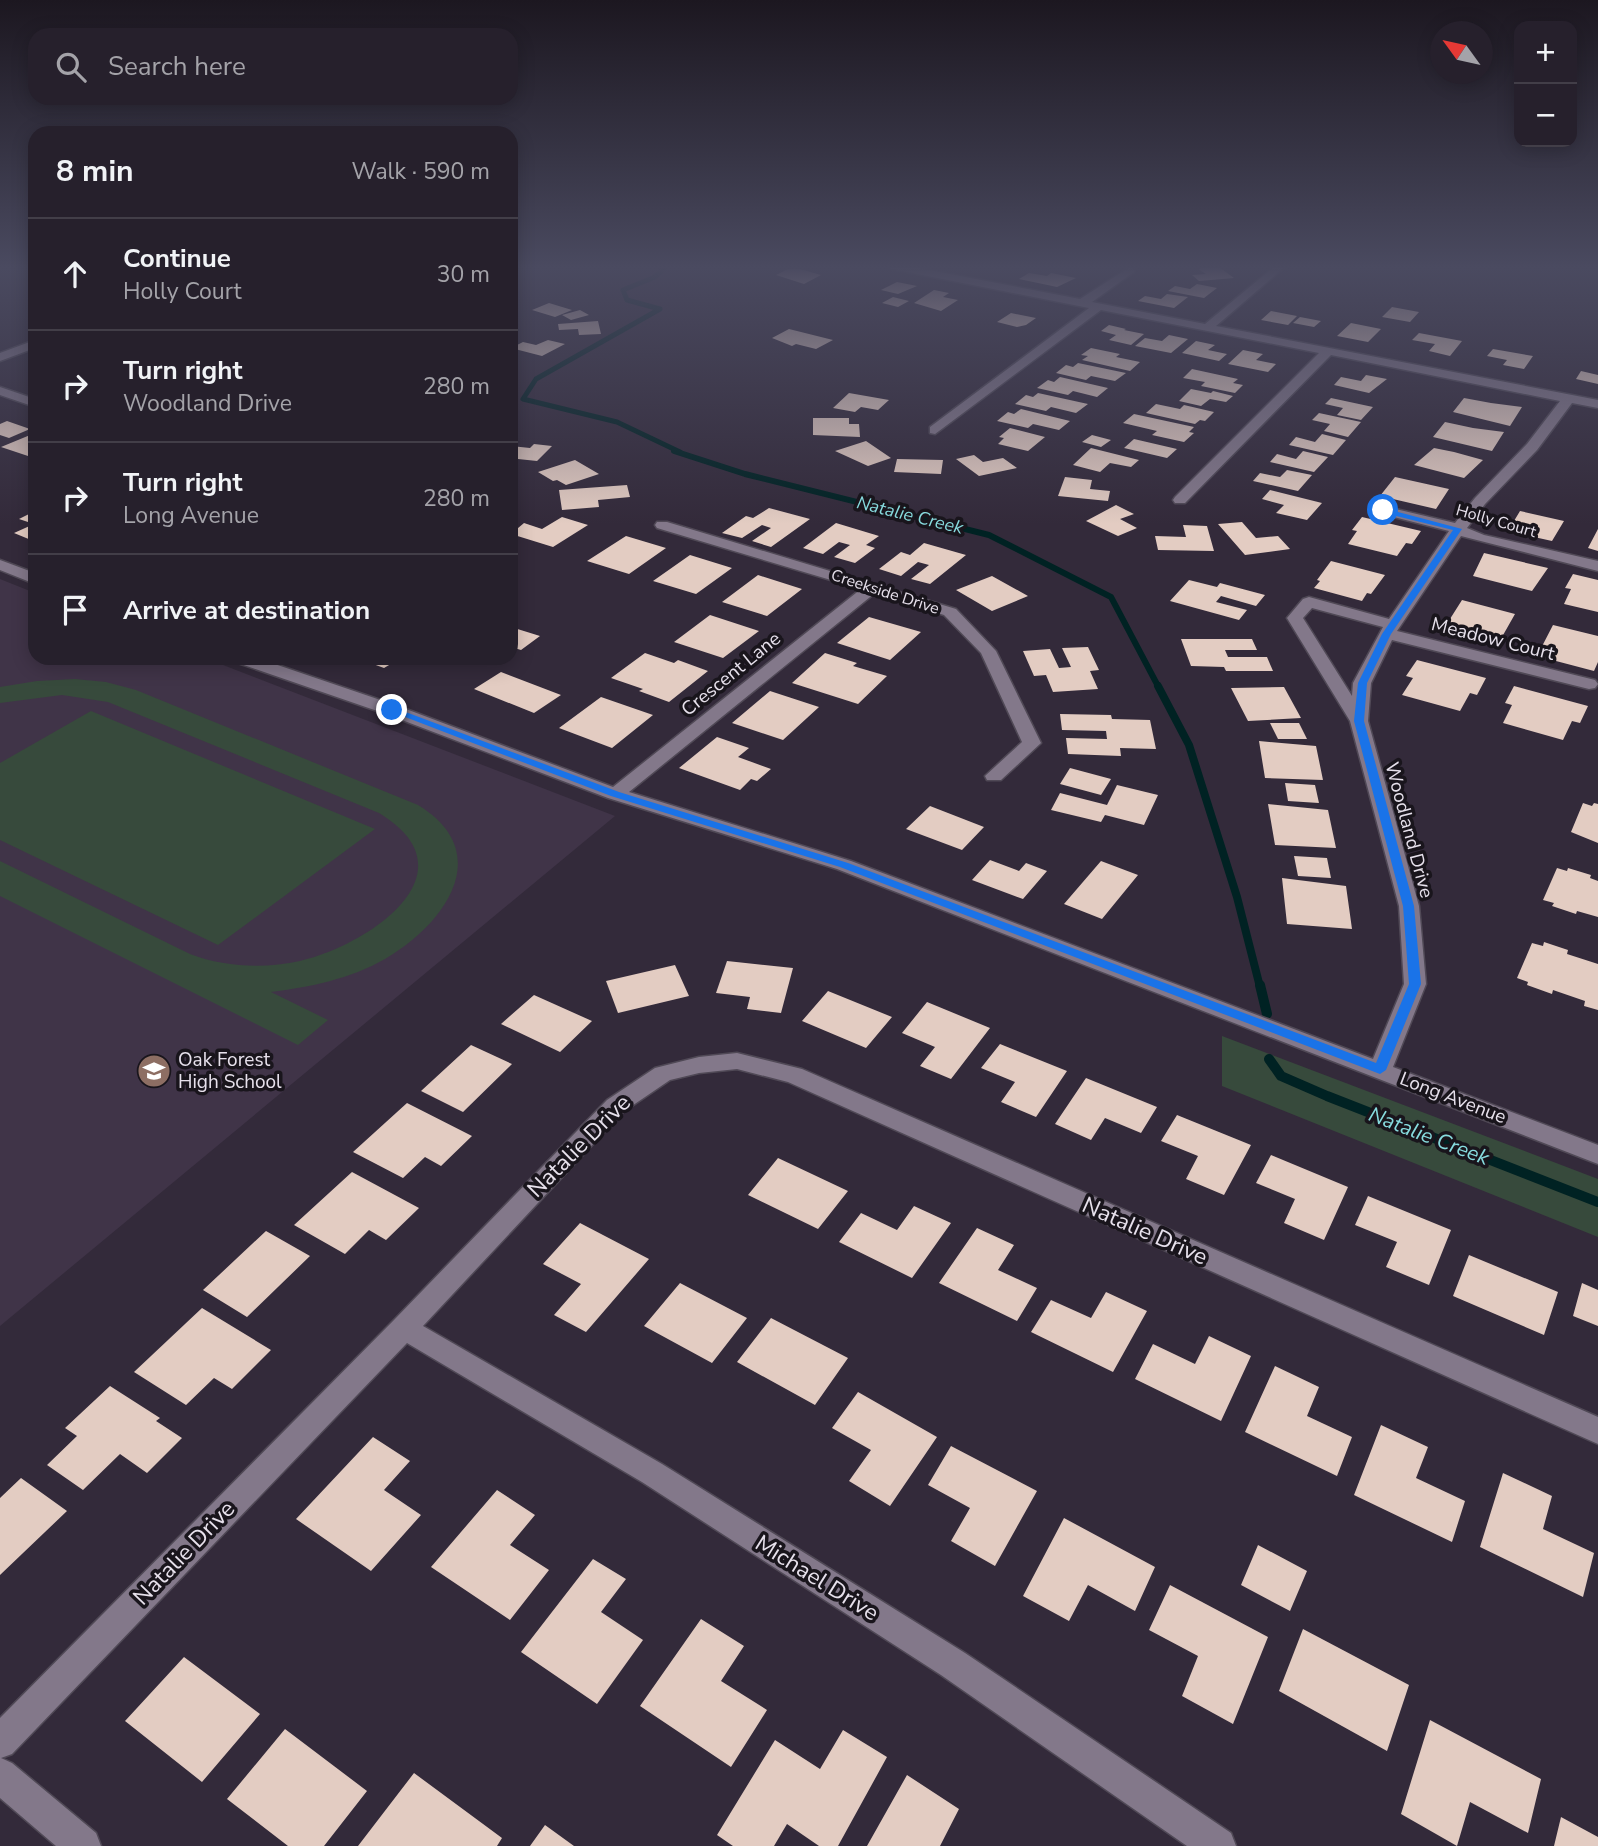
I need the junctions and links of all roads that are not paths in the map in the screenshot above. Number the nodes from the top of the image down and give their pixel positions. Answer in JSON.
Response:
{"nodes":[{"id":1,"x":1037,"y":352,"type":"edge"},
{"id":2,"x":1327,"y":352,"type":"edge"},
{"id":3,"x":1334,"y":352,"type":"edge"},
{"id":4,"x":0,"y":391,"type":"edge"},
{"id":5,"x":1569,"y":398,"type":"junction"},
{"id":6,"x":28,"y":401,"type":"edge"},
{"id":7,"x":1598,"y":404,"type":"edge"},
{"id":8,"x":935,"y":429,"type":"dead end"},
{"id":9,"x":1180,"y":500,"type":"dead end"},
{"id":10,"x":1383,"y":510,"type":"dead end"},
{"id":11,"x":662,"y":525,"type":"dead end"},
{"id":12,"x":1458,"y":529,"type":"junction"},
{"id":13,"x":0,"y":565,"type":"edge"},
{"id":14,"x":1598,"y":566,"type":"edge"},
{"id":15,"x":28,"y":576,"type":"edge"},
{"id":16,"x":873,"y":587,"type":"junction"},
{"id":17,"x":1390,"y":630,"type":"junction"},
{"id":18,"x":262,"y":665,"type":"edge"},
{"id":19,"x":1589,"y":684,"type":"dead end"},
{"id":20,"x":1359,"y":721,"type":"junction"},
{"id":21,"x":994,"y":776,"type":"dead end"},
{"id":22,"x":615,"y":794,"type":"junction"},
{"id":23,"x":1380,"y":1070,"type":"junction"},
{"id":24,"x":1598,"y":1155,"type":"edge"},
{"id":25,"x":404,"y":1328,"type":"junction"},
{"id":26,"x":1598,"y":1431,"type":"edge"},
{"id":27,"x":0,"y":1742,"type":"edge"},
{"id":28,"x":0,"y":1775,"type":"edge"},
{"id":29,"x":83,"y":1846,"type":"edge"},
{"id":30,"x":1218,"y":1846,"type":"edge"}],
"edges":[{"from":1,"to":8,"type":"street"},
{"from":2,"to":9,"type":"street"},
{"from":3,"to":5,"type":"street"},
{"from":4,"to":6,"type":"street"},
{"from":5,"to":7,"type":"street"},
{"from":5,"to":12,"type":"street","name":"Woodland Drive"},
{"from":10,"to":12,"type":"street","name":"Holly Court"},
{"from":11,"to":16,"type":"street","name":"Creekside Drive"},
{"from":12,"to":14,"type":"street","name":"Holly Court"},
{"from":12,"to":17,"type":"street","name":"Woodland Drive"},
{"from":13,"to":15,"type":"street"},
{"from":16,"to":21,"type":"street","name":"Creekside Drive"},
{"from":16,"to":22,"type":"street","name":"Crescent Lane"},
{"from":17,"to":19,"type":"street","name":"Meadow Court"},
{"from":17,"to":20,"type":"street","name":"Woodland Drive"},
{"from":17,"to":20,"type":"street","name":"Woodland Drive"},
{"from":18,"to":22,"type":"street","name":"Long Avenue"},
{"from":20,"to":23,"type":"street","name":"Woodland Drive"},
{"from":22,"to":23,"type":"street","name":"Long Avenue"},
{"from":23,"to":24,"type":"street","name":"Long Avenue"},
{"from":25,"to":26,"type":"street","name":"Natalie Drive"},
{"from":25,"to":27,"type":"street","name":"Natalie Drive"},
{"from":25,"to":30,"type":"street","name":"Michael Drive"},
{"from":28,"to":29,"type":"street"}]}
